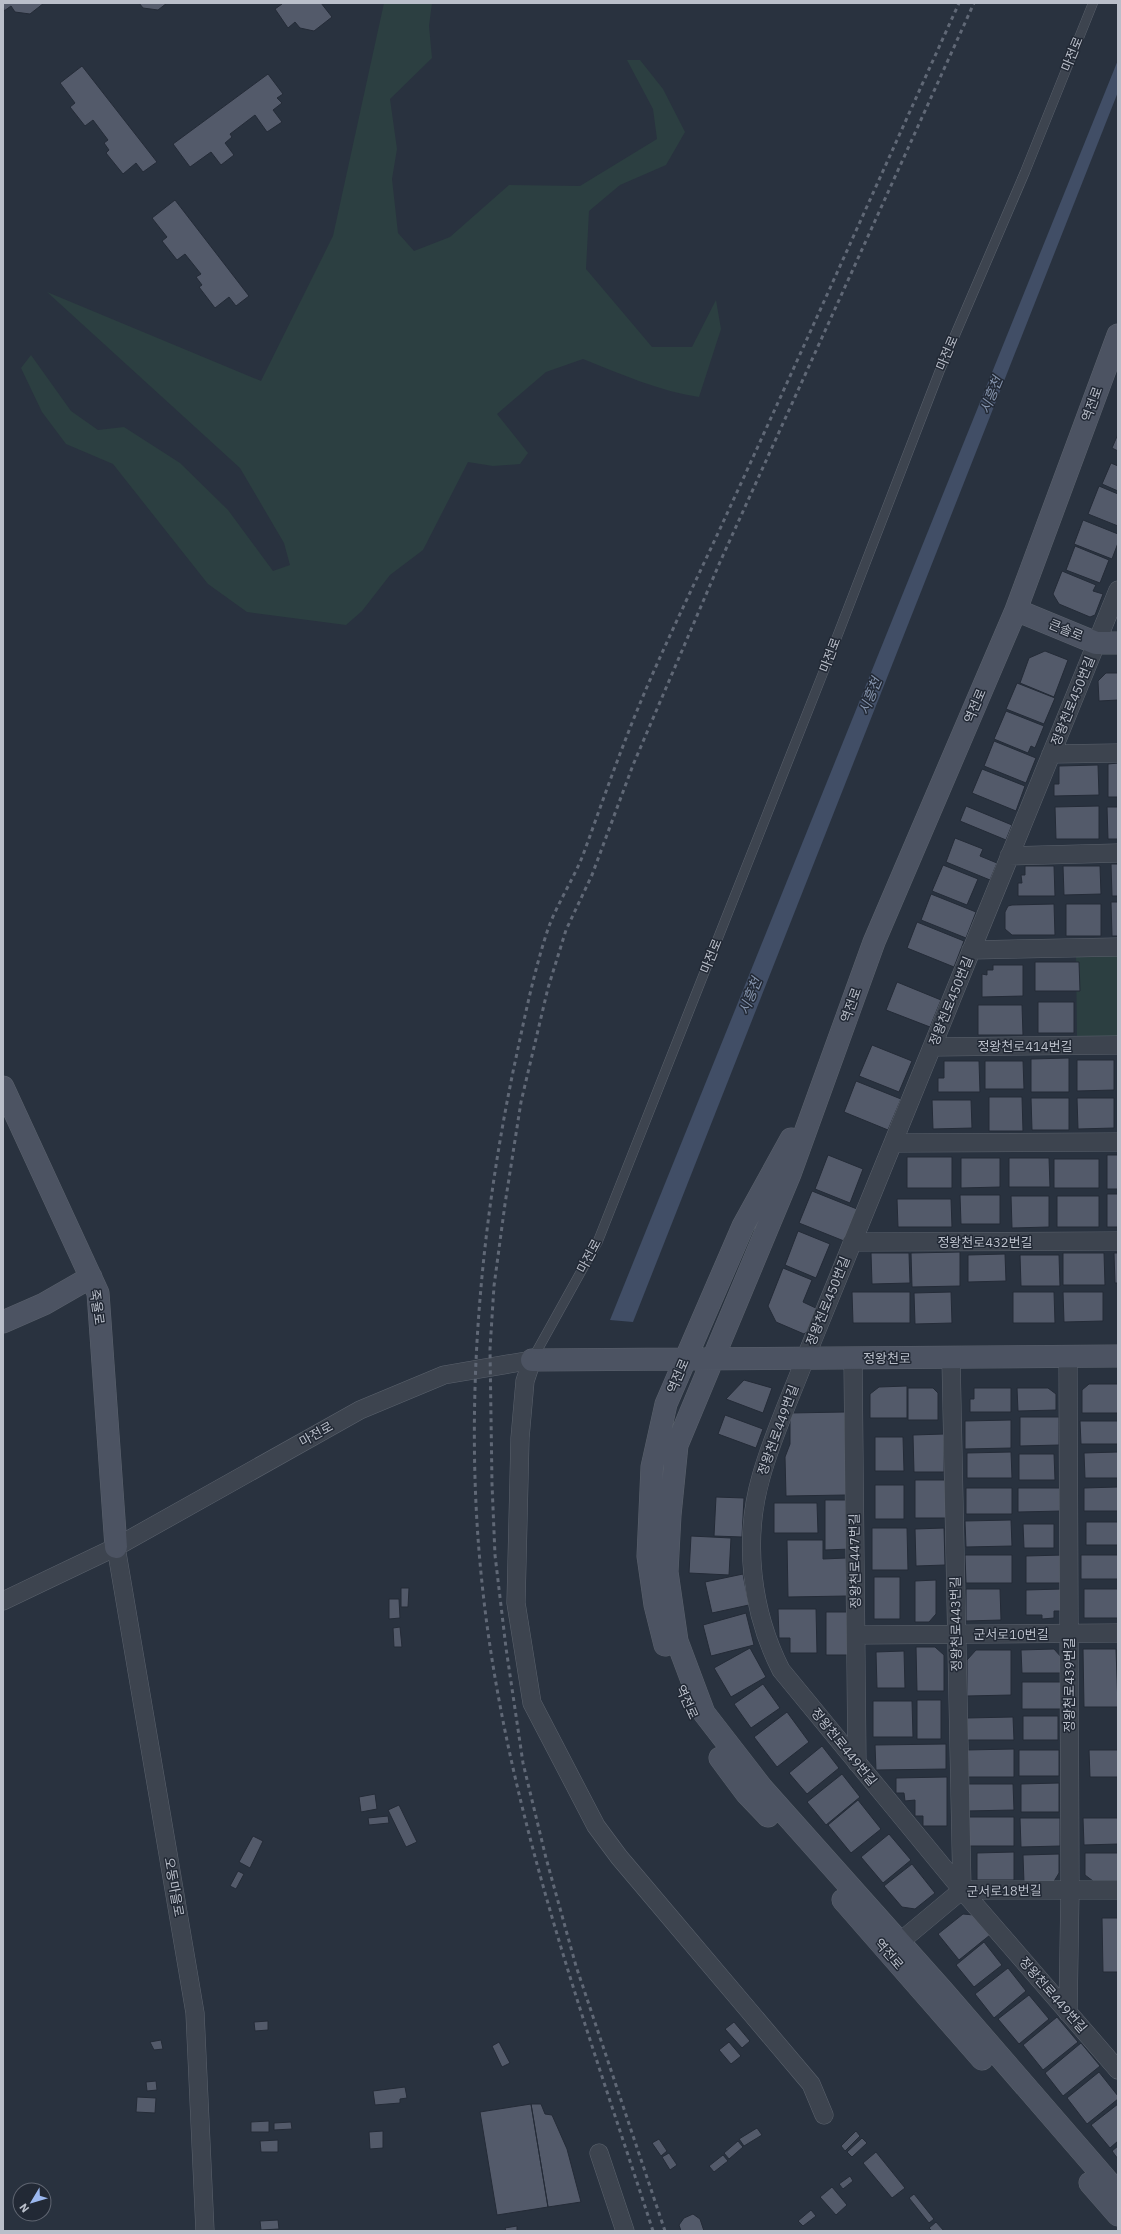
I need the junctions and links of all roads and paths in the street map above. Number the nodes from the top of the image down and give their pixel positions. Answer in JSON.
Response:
{"nodes":[{"id":1,"x":1093,"y":3,"type":"edge"},
{"id":2,"x":1118,"y":335,"type":"edge"},
{"id":3,"x":1118,"y":590,"type":"edge"},
{"id":4,"x":1016,"y":610,"type":"junction"},
{"id":5,"x":1096,"y":643,"type":"junction"},
{"id":6,"x":1118,"y":643,"type":"edge"},
{"id":7,"x":1118,"y":753,"type":"edge"},
{"id":8,"x":1051,"y":754,"type":"junction"},
{"id":9,"x":1118,"y":854,"type":"edge"},
{"id":10,"x":1009,"y":856,"type":"junction"},
{"id":11,"x":1118,"y":947,"type":"edge"},
{"id":12,"x":971,"y":950,"type":"junction"},
{"id":13,"x":1118,"y":1045,"type":"edge"},
{"id":14,"x":932,"y":1047,"type":"junction"},
{"id":15,"x":826,"y":1075,"type":"junction"},
{"id":16,"x":3,"y":1086,"type":"edge"},
{"id":17,"x":1118,"y":1142,"type":"edge"},
{"id":18,"x":893,"y":1143,"type":"junction"},
{"id":19,"x":1118,"y":1241,"type":"edge"},
{"id":20,"x":852,"y":1242,"type":"junction"},
{"id":21,"x":90,"y":1277,"type":"junction"},
{"id":22,"x":3,"y":1322,"type":"edge"},
{"id":23,"x":1118,"y":1356,"type":"edge"},
{"id":24,"x":1068,"y":1357,"type":"junction"},
{"id":25,"x":951,"y":1358,"type":"junction"},
{"id":26,"x":805,"y":1359,"type":"junction"},
{"id":27,"x":853,"y":1359,"type":"junction"},
{"id":28,"x":532,"y":1360,"type":"junction"},
{"id":29,"x":685,"y":1360,"type":"junction"},
{"id":30,"x":712,"y":1360,"type":"junction"},
{"id":31,"x":116,"y":1546,"type":"junction"},
{"id":32,"x":3,"y":1601,"type":"edge"},
{"id":33,"x":1118,"y":1633,"type":"edge"},
{"id":34,"x":957,"y":1634,"type":"junction"},
{"id":35,"x":1069,"y":1634,"type":"junction"},
{"id":36,"x":856,"y":1635,"type":"junction"},
{"id":37,"x":857,"y":1763,"type":"junction"},
{"id":38,"x":962,"y":1890,"type":"junction"},
{"id":39,"x":1070,"y":1890,"type":"junction"},
{"id":40,"x":1118,"y":1890,"type":"edge"},
{"id":41,"x":894,"y":1947,"type":"junction"},
{"id":42,"x":1068,"y":2013,"type":"junction"},
{"id":43,"x":1118,"y":2070,"type":"edge"},
{"id":44,"x":824,"y":2114,"type":"dead end"},
{"id":45,"x":599,"y":2153,"type":"dead end"},
{"id":46,"x":1118,"y":2193,"type":"edge"},
{"id":47,"x":1118,"y":2215,"type":"edge"},
{"id":48,"x":205,"y":2231,"type":"edge"},
{"id":49,"x":625,"y":2231,"type":"edge"}],
"edges":[{"from":1,"to":28,"type":"lane","name":"마전로"},
{"from":2,"to":4,"type":"main road","name":"역전로"},
{"from":3,"to":5,"type":"street","name":"정왕천로450번길"},
{"from":4,"to":5,"type":"main road","name":"큰솔로"},
{"from":4,"to":15,"type":"main road","name":"역전로"},
{"from":5,"to":6,"type":"main road","name":"큰솔로"},
{"from":5,"to":8,"type":"street","name":"정왕천로450번길"},
{"from":7,"to":8,"type":"street"},
{"from":8,"to":10,"type":"street","name":"정왕천로450번길"},
{"from":9,"to":10,"type":"street"},
{"from":10,"to":12,"type":"street","name":"정왕천로450번길"},
{"from":11,"to":12,"type":"street"},
{"from":12,"to":14,"type":"street","name":"정왕천로450번길"},
{"from":13,"to":14,"type":"street","name":"정왕천로414번길"},
{"from":14,"to":18,"type":"street","name":"정왕천로450번길"},
{"from":15,"to":29,"type":"main road","name":"역전로"},
{"from":15,"to":30,"type":"main road","name":"역전로"},
{"from":16,"to":21,"type":"main road","name":"죽율로"},
{"from":17,"to":18,"type":"street"},
{"from":18,"to":20,"type":"street","name":"정왕천로450번길"},
{"from":19,"to":20,"type":"street","name":"정왕천로432번길"},
{"from":20,"to":26,"type":"street","name":"정왕천로450번길"},
{"from":21,"to":22,"type":"main road"},
{"from":21,"to":31,"type":"main road","name":"죽율로"},
{"from":23,"to":24,"type":"main road","name":"정왕천로"},
{"from":24,"to":25,"type":"main road","name":"정왕천로"},
{"from":24,"to":35,"type":"street","name":"정왕천로439번길"},
{"from":25,"to":27,"type":"main road","name":"정왕천로"},
{"from":25,"to":34,"type":"street","name":"정왕천로443번길"},
{"from":26,"to":27,"type":"main road","name":"정왕천로"},
{"from":26,"to":30,"type":"main road","name":"정왕천로"},
{"from":26,"to":37,"type":"street","name":"정왕천로449번길"},
{"from":27,"to":36,"type":"street","name":"정왕천로447번길"},
{"from":28,"to":29,"type":"main road","name":"정왕천로"},
{"from":28,"to":31,"type":"street","name":"마전로"},
{"from":28,"to":44,"type":"street"},
{"from":29,"to":30,"type":"main road","name":"정왕천로"},
{"from":29,"to":41,"type":"main road","name":"역전로"},
{"from":30,"to":41,"type":"main road","name":"역전로"},
{"from":31,"to":32,"type":"street","name":"마전로"},
{"from":31,"to":48,"type":"street","name":"오동마을로"},
{"from":33,"to":35,"type":"street","name":"군서로10번길"},
{"from":34,"to":35,"type":"street","name":"군서로10번길"},
{"from":34,"to":36,"type":"street","name":"군서로10번길"},
{"from":34,"to":38,"type":"street","name":"정왕천로443번길"},
{"from":35,"to":39,"type":"street","name":"정왕천로439번길"},
{"from":36,"to":37,"type":"street","name":"정왕천로447번길"},
{"from":37,"to":38,"type":"street","name":"정왕천로449번길"},
{"from":38,"to":39,"type":"street","name":"군서로18번길"},
{"from":38,"to":41,"type":"street","name":"군서로18번길"},
{"from":38,"to":42,"type":"street","name":"정왕천로449번길"},
{"from":39,"to":40,"type":"street","name":"군서로18번길"},
{"from":39,"to":42,"type":"street","name":"정왕천로439번길"},
{"from":41,"to":46,"type":"main road","name":"역전로"},
{"from":41,"to":47,"type":"main road","name":"역전로"},
{"from":42,"to":43,"type":"street","name":"정왕천로449번길"},
{"from":45,"to":49,"type":"street"}]}
